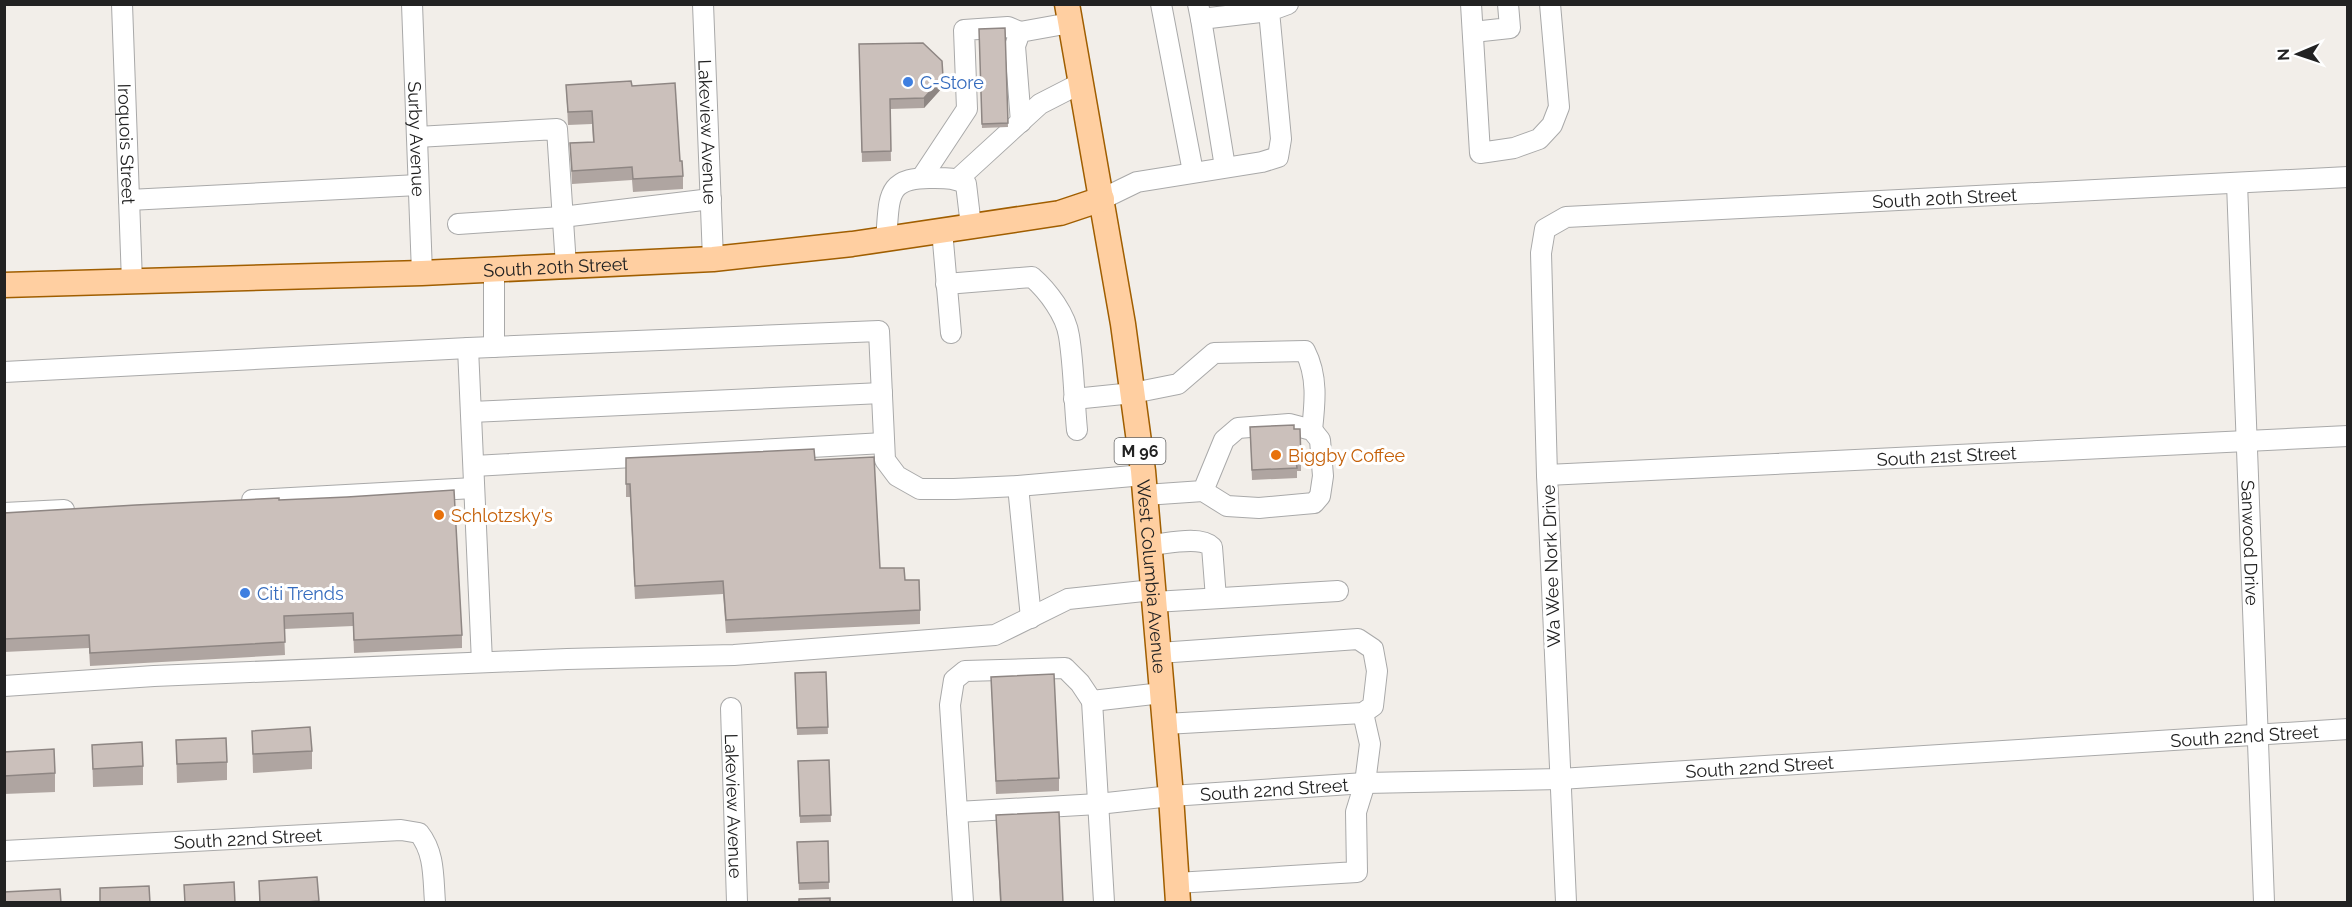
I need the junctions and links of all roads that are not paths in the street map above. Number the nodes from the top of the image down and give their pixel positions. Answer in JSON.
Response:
{"nodes":[{"id":1,"x":122,"y":4,"type":"edge"},
{"id":2,"x":412,"y":4,"type":"edge"},
{"id":3,"x":704,"y":4,"type":"edge"},
{"id":4,"x":1161,"y":4,"type":"edge"},
{"id":5,"x":1288,"y":4,"type":"edge"},
{"id":6,"x":1471,"y":4,"type":"edge"},
{"id":7,"x":1508,"y":4,"type":"edge"},
{"id":8,"x":1550,"y":4,"type":"edge"},
{"id":9,"x":1269,"y":11,"type":"junction"},
{"id":10,"x":1199,"y":12,"type":"edge"},
{"id":11,"x":1069,"y":14,"type":"edge"},
{"id":12,"x":1020,"y":32,"type":"junction"},
{"id":13,"x":1473,"y":32,"type":"junction"},
{"id":14,"x":1081,"y":83,"type":"junction"},
{"id":15,"x":1021,"y":122,"type":"junction"},
{"id":16,"x":417,"y":137,"type":"junction"},
{"id":17,"x":1225,"y":167,"type":"junction"},
{"id":18,"x":1193,"y":172,"type":"junction"},
{"id":19,"x":922,"y":177,"type":"junction"},
{"id":20,"x":2348,"y":177,"type":"edge"},
{"id":21,"x":958,"y":179,"type":"junction"},
{"id":22,"x":2237,"y":183,"type":"junction"},
{"id":23,"x":418,"y":185,"type":"junction"},
{"id":24,"x":1102,"y":199,"type":"junction"},
{"id":25,"x":129,"y":200,"type":"junction"},
{"id":26,"x":711,"y":200,"type":"junction"},
{"id":27,"x":562,"y":217,"type":"junction"},
{"id":28,"x":458,"y":224,"type":"dead end"},
{"id":29,"x":971,"y":226,"type":"junction"},
{"id":30,"x":1545,"y":229,"type":"joint"},
{"id":31,"x":942,"y":230,"type":"junction"},
{"id":32,"x":886,"y":239,"type":"junction"},
{"id":33,"x":713,"y":259,"type":"junction"},
{"id":34,"x":566,"y":266,"type":"junction"},
{"id":35,"x":494,"y":270,"type":"junction"},
{"id":36,"x":422,"y":273,"type":"junction"},
{"id":37,"x":132,"y":282,"type":"junction"},
{"id":38,"x":946,"y":284,"type":"junction"},
{"id":39,"x":4,"y":285,"type":"edge"},
{"id":40,"x":951,"y":333,"type":"dead end"},
{"id":41,"x":494,"y":346,"type":"junction"},
{"id":42,"x":468,"y":348,"type":"junction"},
{"id":43,"x":4,"y":372,"type":"edge"},
{"id":44,"x":882,"y":393,"type":"junction"},
{"id":45,"x":1133,"y":393,"type":"junction"},
{"id":46,"x":1074,"y":399,"type":"junction"},
{"id":47,"x":471,"y":412,"type":"junction"},
{"id":48,"x":1077,"y":430,"type":"dead end"},
{"id":49,"x":1312,"y":430,"type":"junction"},
{"id":50,"x":2348,"y":436,"type":"edge"},
{"id":51,"x":2247,"y":441,"type":"junction"},
{"id":52,"x":884,"y":443,"type":"junction"},
{"id":53,"x":474,"y":465,"type":"junction"},
{"id":54,"x":1547,"y":475,"type":"junction"},
{"id":55,"x":1144,"y":485,"type":"junction"},
{"id":56,"x":1018,"y":486,"type":"junction"},
{"id":57,"x":474,"y":488,"type":"junction"},
{"id":58,"x":1203,"y":491,"type":"junction"},
{"id":59,"x":228,"y":501,"type":"edge"},
{"id":60,"x":87,"y":509,"type":"edge"},
{"id":61,"x":4,"y":513,"type":"edge"},
{"id":62,"x":1149,"y":545,"type":"junction"},
{"id":63,"x":1338,"y":591,"type":"dead end"},
{"id":64,"x":1154,"y":596,"type":"junction"},
{"id":65,"x":1216,"y":598,"type":"junction"},
{"id":66,"x":1031,"y":618,"type":"junction"},
{"id":67,"x":1159,"y":653,"type":"junction"},
{"id":68,"x":482,"y":662,"type":"junction"},
{"id":69,"x":4,"y":686,"type":"edge"},
{"id":70,"x":1162,"y":693,"type":"junction"},
{"id":71,"x":1092,"y":701,"type":"junction"},
{"id":72,"x":731,"y":708,"type":"dead end"},
{"id":73,"x":1363,"y":712,"type":"junction"},
{"id":74,"x":1165,"y":724,"type":"junction"},
{"id":75,"x":2348,"y":729,"type":"edge"},
{"id":76,"x":2259,"y":734,"type":"junction"},
{"id":77,"x":1560,"y":779,"type":"junction"},
{"id":78,"x":1365,"y":783,"type":"junction"},
{"id":79,"x":1171,"y":796,"type":"junction"},
{"id":80,"x":1098,"y":804,"type":"junction"},
{"id":81,"x":957,"y":812,"type":"junction"},
{"id":82,"x":4,"y":851,"type":"edge"},
{"id":83,"x":1177,"y":893,"type":"edge"},
{"id":84,"x":435,"y":903,"type":"edge"},
{"id":85,"x":737,"y":903,"type":"edge"},
{"id":86,"x":963,"y":903,"type":"edge"},
{"id":87,"x":1104,"y":903,"type":"edge"},
{"id":88,"x":1566,"y":903,"type":"edge"},
{"id":89,"x":2264,"y":903,"type":"edge"}],
"edges":[{"from":1,"to":25,"type":"street","name":"Iroquois Street"},
{"from":2,"to":16,"type":"street","name":"Surby Avenue"},
{"from":3,"to":26,"type":"street","name":"Lakeview Avenue"},
{"from":4,"to":18,"type":"street"},
{"from":5,"to":9,"type":"street"},
{"from":6,"to":13,"type":"street"},
{"from":7,"to":13,"type":"street"},
{"from":8,"to":13,"type":"street"},
{"from":9,"to":10,"type":"street"},
{"from":9,"to":17,"type":"street"},
{"from":10,"to":17,"type":"street"},
{"from":11,"to":12,"type":"street"},
{"from":11,"to":14,"type":"main road","name":"West Columbia Avenue","number":"M 96"},
{"from":12,"to":15,"type":"street"},
{"from":12,"to":19,"type":"street"},
{"from":14,"to":15,"type":"street"},
{"from":14,"to":24,"type":"main road","name":"West Columbia Avenue","number":"M 96"},
{"from":15,"to":21,"type":"street"},
{"from":16,"to":23,"type":"street","name":"Surby Avenue"},
{"from":16,"to":27,"type":"street"},
{"from":17,"to":18,"type":"street"},
{"from":18,"to":24,"type":"street"},
{"from":19,"to":21,"type":"street"},
{"from":19,"to":32,"type":"street"},
{"from":20,"to":22,"type":"street","name":"South 20th Street"},
{"from":21,"to":29,"type":"street"},
{"from":22,"to":30,"type":"street","name":"South 20th Street"},
{"from":22,"to":51,"type":"street","name":"Sanwood Drive"},
{"from":23,"to":25,"type":"street"},
{"from":23,"to":36,"type":"street","name":"Surby Avenue"},
{"from":24,"to":29,"type":"main road","name":"South 20th Street"},
{"from":24,"to":45,"type":"main road","name":"West Columbia Avenue","number":"M 96"},
{"from":25,"to":37,"type":"street","name":"Iroquois Street"},
{"from":26,"to":27,"type":"street"},
{"from":26,"to":33,"type":"street","name":"Lakeview Avenue"},
{"from":27,"to":28,"type":"street"},
{"from":27,"to":34,"type":"street"},
{"from":29,"to":31,"type":"main road","name":"South 20th Street"},
{"from":30,"to":54,"type":"street","name":"Wa Wee Nork Drive"},
{"from":31,"to":32,"type":"main road","name":"South 20th Street"},
{"from":31,"to":38,"type":"street"},
{"from":32,"to":33,"type":"main road","name":"South 20th Street"},
{"from":33,"to":34,"type":"main road","name":"South 20th Street"},
{"from":34,"to":35,"type":"main road","name":"South 20th Street"},
{"from":35,"to":36,"type":"main road","name":"South 20th Street"},
{"from":35,"to":41,"type":"street"},
{"from":36,"to":37,"type":"main road","name":"South 20th Street"},
{"from":37,"to":39,"type":"main road","name":"South 20th Street"},
{"from":38,"to":40,"type":"street"},
{"from":38,"to":46,"type":"street"},
{"from":41,"to":42,"type":"street"},
{"from":41,"to":44,"type":"street"},
{"from":42,"to":43,"type":"street"},
{"from":42,"to":47,"type":"street"},
{"from":44,"to":47,"type":"street"},
{"from":44,"to":52,"type":"street"},
{"from":45,"to":46,"type":"street"},
{"from":45,"to":49,"type":"street"},
{"from":45,"to":55,"type":"main road","name":"West Columbia Avenue","number":"M 96"},
{"from":46,"to":48,"type":"street"},
{"from":47,"to":53,"type":"street"},
{"from":49,"to":58,"type":"street"},
{"from":49,"to":58,"type":"street"},
{"from":50,"to":51,"type":"street","name":"South 21st Street"},
{"from":51,"to":54,"type":"street","name":"South 21st Street"},
{"from":51,"to":76,"type":"street","name":"Sanwood Drive"},
{"from":52,"to":53,"type":"street"},
{"from":52,"to":56,"type":"street"},
{"from":53,"to":57,"type":"street"},
{"from":54,"to":77,"type":"street","name":"Wa Wee Nork Drive"},
{"from":55,"to":56,"type":"street"},
{"from":55,"to":58,"type":"street"},
{"from":55,"to":62,"type":"main road","name":"West Columbia Avenue","number":"M 96"},
{"from":56,"to":66,"type":"street"},
{"from":57,"to":59,"type":"street"},
{"from":57,"to":68,"type":"street"},
{"from":60,"to":61,"type":"street"},
{"from":62,"to":64,"type":"main road","name":"West Columbia Avenue","number":"M 96"},
{"from":62,"to":65,"type":"street"},
{"from":63,"to":65,"type":"street"},
{"from":64,"to":65,"type":"street"},
{"from":64,"to":66,"type":"street"},
{"from":64,"to":67,"type":"main road","name":"West Columbia Avenue","number":"M 96"},
{"from":66,"to":68,"type":"street"},
{"from":67,"to":70,"type":"main road","name":"West Columbia Avenue","number":"M 96"},
{"from":67,"to":73,"type":"street"},
{"from":68,"to":69,"type":"street"},
{"from":70,"to":71,"type":"street"},
{"from":70,"to":74,"type":"main road","name":"West Columbia Avenue","number":"M 96"},
{"from":71,"to":80,"type":"street"},
{"from":71,"to":81,"type":"street"},
{"from":72,"to":85,"type":"street","name":"Lakeview Avenue"},
{"from":73,"to":74,"type":"street"},
{"from":73,"to":78,"type":"street"},
{"from":74,"to":79,"type":"main road","name":"West Columbia Avenue","number":"M 96"},
{"from":75,"to":76,"type":"street","name":"South 22nd Street"},
{"from":76,"to":77,"type":"street","name":"South 22nd Street"},
{"from":76,"to":89,"type":"street","name":"Sanwood Drive"},
{"from":77,"to":78,"type":"street","name":"South 22nd Street"},
{"from":77,"to":88,"type":"street","name":"Wa Wee Nork Drive"},
{"from":78,"to":79,"type":"street","name":"South 22nd Street"},
{"from":78,"to":83,"type":"street"},
{"from":79,"to":80,"type":"street","name":"South 22nd Street"},
{"from":79,"to":83,"type":"main road","name":"West Columbia Avenue","number":"M 96"},
{"from":80,"to":81,"type":"street","name":"South 22nd Street"},
{"from":80,"to":87,"type":"street"},
{"from":81,"to":86,"type":"street"},
{"from":82,"to":84,"type":"street","name":"South 22nd Street"}]}
